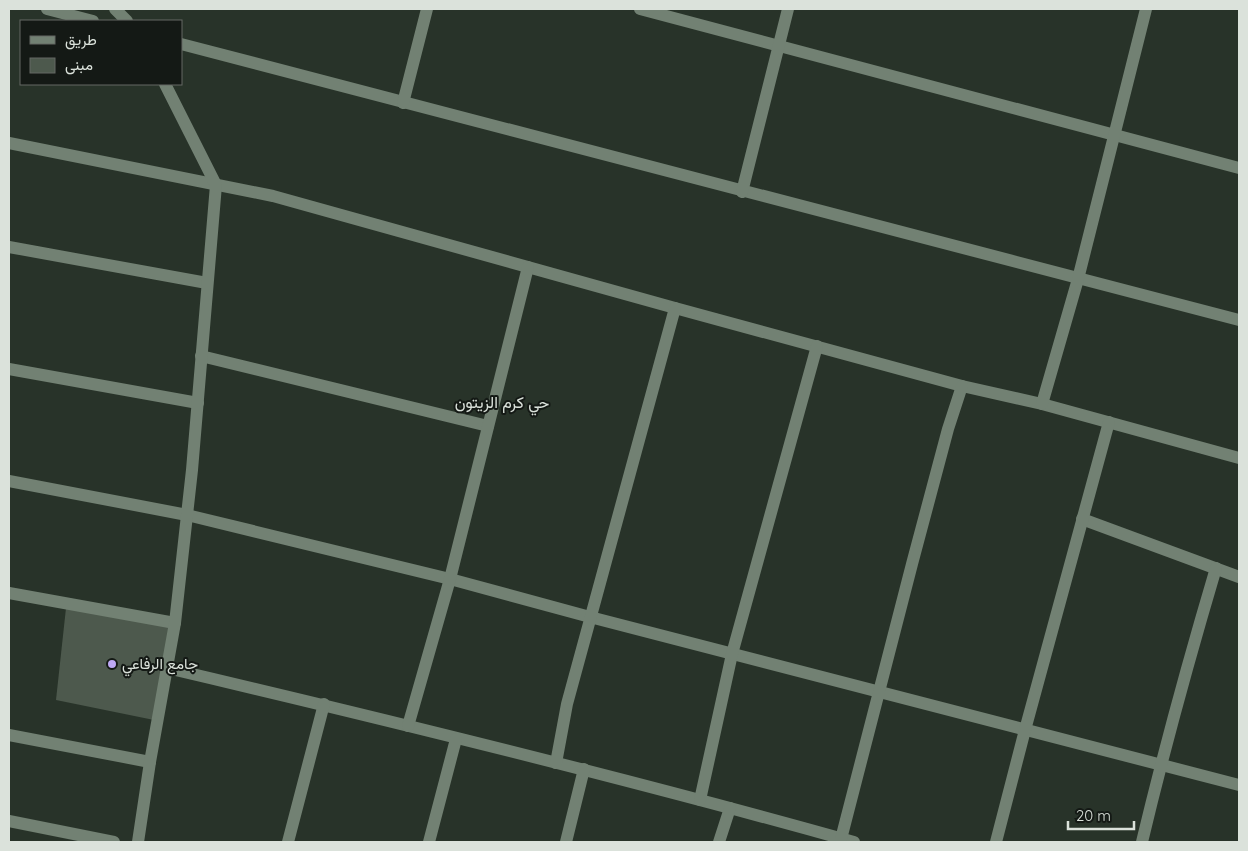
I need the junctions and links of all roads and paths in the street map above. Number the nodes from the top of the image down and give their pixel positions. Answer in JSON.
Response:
{"nodes":[{"id":1,"x":46,"y":9,"type":"edge"},
{"id":2,"x":115,"y":9,"type":"edge"},
{"id":3,"x":427,"y":9,"type":"edge"},
{"id":4,"x":640,"y":9,"type":"edge"},
{"id":5,"x":788,"y":9,"type":"edge"},
{"id":6,"x":1146,"y":9,"type":"edge"},
{"id":7,"x":90,"y":20,"type":"edge"},
{"id":8,"x":127,"y":20,"type":"edge"},
{"id":9,"x":182,"y":44,"type":"edge"},
{"id":10,"x":779,"y":46,"type":"junction"},
{"id":11,"x":166,"y":85,"type":"edge"},
{"id":12,"x":403,"y":103,"type":"junction"},
{"id":13,"x":1114,"y":135,"type":"junction"},
{"id":14,"x":9,"y":143,"type":"edge"},
{"id":15,"x":1239,"y":168,"type":"edge"},
{"id":16,"x":216,"y":185,"type":"junction"},
{"id":17,"x":742,"y":192,"type":"junction"},
{"id":18,"x":9,"y":247,"type":"edge"},
{"id":19,"x":528,"y":267,"type":"junction"},
{"id":20,"x":1078,"y":279,"type":"junction"},
{"id":21,"x":207,"y":283,"type":"junction"},
{"id":22,"x":675,"y":308,"type":"junction"},
{"id":23,"x":1239,"y":320,"type":"edge"},
{"id":24,"x":817,"y":346,"type":"junction"},
{"id":25,"x":202,"y":356,"type":"junction"},
{"id":26,"x":9,"y":369,"type":"edge"},
{"id":27,"x":962,"y":386,"type":"junction"},
{"id":28,"x":198,"y":403,"type":"junction"},
{"id":29,"x":1042,"y":404,"type":"junction"},
{"id":30,"x":1109,"y":422,"type":"junction"},
{"id":31,"x":488,"y":426,"type":"junction"},
{"id":32,"x":1239,"y":458,"type":"edge"},
{"id":33,"x":9,"y":481,"type":"edge"},
{"id":34,"x":187,"y":514,"type":"junction"},
{"id":35,"x":1082,"y":519,"type":"junction"},
{"id":36,"x":1216,"y":568,"type":"junction"},
{"id":37,"x":1239,"y":577,"type":"edge"},
{"id":38,"x":450,"y":579,"type":"junction"},
{"id":39,"x":9,"y":593,"type":"edge"},
{"id":40,"x":590,"y":618,"type":"junction"},
{"id":41,"x":175,"y":623,"type":"junction"},
{"id":42,"x":732,"y":654,"type":"junction"},
{"id":43,"x":167,"y":668,"type":"junction"},
{"id":44,"x":880,"y":692,"type":"junction"},
{"id":45,"x":324,"y":704,"type":"junction"},
{"id":46,"x":408,"y":726,"type":"junction"},
{"id":47,"x":1025,"y":730,"type":"junction"},
{"id":48,"x":9,"y":735,"type":"edge"},
{"id":49,"x":456,"y":738,"type":"junction"},
{"id":50,"x":150,"y":762,"type":"junction"},
{"id":51,"x":556,"y":763,"type":"junction"},
{"id":52,"x":1160,"y":764,"type":"junction"},
{"id":53,"x":584,"y":769,"type":"junction"},
{"id":54,"x":1239,"y":785,"type":"edge"},
{"id":55,"x":700,"y":800,"type":"junction"},
{"id":56,"x":730,"y":808,"type":"junction"},
{"id":57,"x":9,"y":821,"type":"edge"},
{"id":58,"x":847,"y":841,"type":"edge"},
{"id":59,"x":114,"y":842,"type":"edge"},
{"id":60,"x":138,"y":842,"type":"edge"},
{"id":61,"x":288,"y":842,"type":"edge"},
{"id":62,"x":429,"y":842,"type":"edge"},
{"id":63,"x":566,"y":842,"type":"edge"},
{"id":64,"x":719,"y":842,"type":"edge"},
{"id":65,"x":996,"y":842,"type":"edge"},
{"id":66,"x":1142,"y":842,"type":"edge"}],
"edges":[{"from":1,"to":7,"type":"street"},
{"from":2,"to":8,"type":"street"},
{"from":3,"to":12,"type":"street"},
{"from":4,"to":10,"type":"street"},
{"from":5,"to":10,"type":"street"},
{"from":6,"to":13,"type":"street"},
{"from":9,"to":12,"type":"street"},
{"from":10,"to":13,"type":"street"},
{"from":10,"to":17,"type":"street"},
{"from":11,"to":16,"type":"street"},
{"from":12,"to":17,"type":"street"},
{"from":13,"to":15,"type":"street"},
{"from":13,"to":20,"type":"street"},
{"from":14,"to":16,"type":"street"},
{"from":16,"to":19,"type":"street"},
{"from":16,"to":21,"type":"street"},
{"from":17,"to":20,"type":"street"},
{"from":18,"to":21,"type":"street"},
{"from":19,"to":22,"type":"street"},
{"from":19,"to":31,"type":"street"},
{"from":20,"to":23,"type":"street"},
{"from":20,"to":29,"type":"street"},
{"from":21,"to":25,"type":"street"},
{"from":22,"to":24,"type":"street"},
{"from":22,"to":40,"type":"street"},
{"from":24,"to":27,"type":"street"},
{"from":24,"to":42,"type":"street"},
{"from":25,"to":28,"type":"street"},
{"from":25,"to":31,"type":"street"},
{"from":26,"to":28,"type":"street"},
{"from":27,"to":29,"type":"street"},
{"from":27,"to":44,"type":"street"},
{"from":28,"to":34,"type":"street"},
{"from":29,"to":30,"type":"street"},
{"from":30,"to":32,"type":"street"},
{"from":30,"to":35,"type":"street"},
{"from":31,"to":38,"type":"street"},
{"from":33,"to":34,"type":"street"},
{"from":34,"to":38,"type":"street"},
{"from":34,"to":41,"type":"street"},
{"from":35,"to":36,"type":"street"},
{"from":35,"to":47,"type":"street"},
{"from":36,"to":37,"type":"street"},
{"from":36,"to":52,"type":"street"},
{"from":38,"to":40,"type":"street"},
{"from":38,"to":46,"type":"street"},
{"from":39,"to":41,"type":"street"},
{"from":40,"to":42,"type":"street"},
{"from":40,"to":51,"type":"street"},
{"from":41,"to":43,"type":"street"},
{"from":42,"to":44,"type":"street"},
{"from":42,"to":55,"type":"street"},
{"from":43,"to":45,"type":"street"},
{"from":43,"to":50,"type":"street"},
{"from":44,"to":47,"type":"street"},
{"from":44,"to":58,"type":"street"},
{"from":45,"to":46,"type":"street"},
{"from":45,"to":61,"type":"street"},
{"from":46,"to":49,"type":"street"},
{"from":47,"to":52,"type":"street"},
{"from":47,"to":65,"type":"street"},
{"from":48,"to":50,"type":"street"},
{"from":49,"to":51,"type":"street"},
{"from":49,"to":62,"type":"street"},
{"from":50,"to":60,"type":"street"},
{"from":51,"to":53,"type":"street"},
{"from":52,"to":54,"type":"street"},
{"from":52,"to":66,"type":"street"},
{"from":53,"to":55,"type":"street"},
{"from":53,"to":63,"type":"street"},
{"from":55,"to":56,"type":"street"},
{"from":56,"to":58,"type":"street"},
{"from":56,"to":64,"type":"street"},
{"from":57,"to":59,"type":"street"}]}
